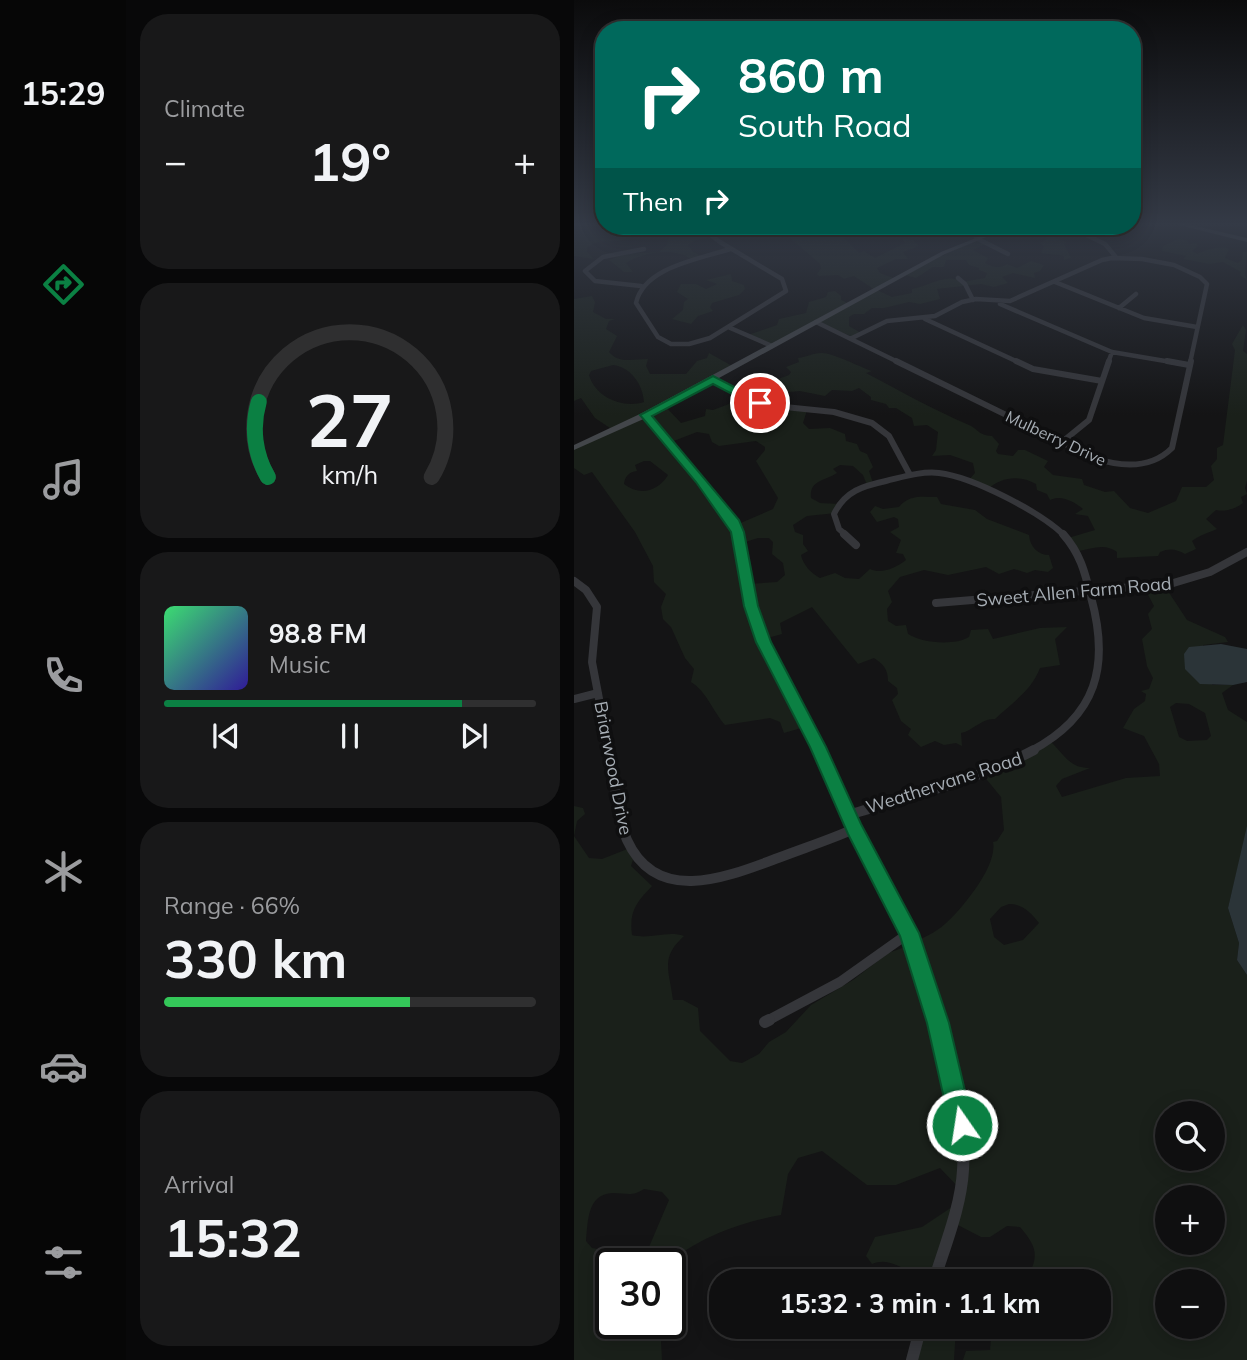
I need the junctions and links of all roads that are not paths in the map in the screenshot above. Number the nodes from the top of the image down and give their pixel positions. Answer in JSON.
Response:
{"nodes":[{"id":1,"x":640,"y":287,"type":"edge"},
{"id":2,"x":787,"y":287,"type":"edge"},
{"id":3,"x":882,"y":287,"type":"edge"},
{"id":4,"x":967,"y":287,"type":"edge"},
{"id":5,"x":1042,"y":287,"type":"edge"},
{"id":6,"x":1068,"y":287,"type":"edge"},
{"id":7,"x":1206,"y":287,"type":"edge"},
{"id":8,"x":1136,"y":294,"type":"dead end"},
{"id":9,"x":973,"y":300,"type":"junction"},
{"id":10,"x":997,"y":302,"type":"junction"},
{"id":11,"x":1119,"y":308,"type":"junction"},
{"id":12,"x":922,"y":318,"type":"junction"},
{"id":13,"x":816,"y":322,"type":"junction"},
{"id":14,"x":728,"y":327,"type":"junction"},
{"id":15,"x":1198,"y":327,"type":"junction"},
{"id":16,"x":852,"y":338,"type":"junction"},
{"id":17,"x":772,"y":346,"type":"junction"},
{"id":18,"x":1112,"y":352,"type":"junction"},
{"id":19,"x":1189,"y":365,"type":"junction"},
{"id":20,"x":713,"y":379,"type":"junction"},
{"id":21,"x":1102,"y":381,"type":"junction"},
{"id":22,"x":645,"y":415,"type":"junction"},
{"id":23,"x":1062,"y":442,"type":"junction"},
{"id":24,"x":574,"y":448,"type":"edge"},
{"id":25,"x":910,"y":475,"type":"junction"},
{"id":26,"x":856,"y":545,"type":"dead end"},
{"id":27,"x":1247,"y":552,"type":"edge"},
{"id":28,"x":574,"y":580,"type":"edge"},
{"id":29,"x":1089,"y":591,"type":"junction"},
{"id":30,"x":936,"y":603,"type":"dead end"},
{"id":31,"x":598,"y":693,"type":"junction"},
{"id":32,"x":574,"y":699,"type":"edge"},
{"id":33,"x":849,"y":815,"type":"junction"},
{"id":34,"x":854,"y":829,"type":"junction"},
{"id":35,"x":909,"y":933,"type":"junction"},
{"id":36,"x":765,"y":1022,"type":"dead end"},
{"id":37,"x":938,"y":1269,"type":"edge"},
{"id":38,"x":918,"y":1339,"type":"edge"},
{"id":39,"x":912,"y":1360,"type":"edge"}],
"edges":[{"from":1,"to":14,"type":"street"},
{"from":2,"to":14,"type":"street"},
{"from":3,"to":13,"type":"street"},
{"from":4,"to":9,"type":"street"},
{"from":5,"to":10,"type":"street"},
{"from":6,"to":11,"type":"street"},
{"from":7,"to":15,"type":"street","name":"Mulberry Drive"},
{"from":8,"to":11,"type":"street"},
{"from":9,"to":10,"type":"street"},
{"from":9,"to":12,"type":"street"},
{"from":10,"to":18,"type":"street"},
{"from":11,"to":15,"type":"street"},
{"from":12,"to":16,"type":"street"},
{"from":12,"to":21,"type":"street"},
{"from":13,"to":16,"type":"street","name":"Mulberry Drive"},
{"from":13,"to":17,"type":"street"},
{"from":14,"to":17,"type":"street"},
{"from":15,"to":19,"type":"street","name":"Mulberry Drive"},
{"from":16,"to":23,"type":"street","name":"Mulberry Drive"},
{"from":17,"to":20,"type":"street"},
{"from":18,"to":19,"type":"street"},
{"from":18,"to":21,"type":"street"},
{"from":19,"to":23,"type":"street","name":"Mulberry Drive"},
{"from":20,"to":22,"type":"street"},
{"from":20,"to":25,"type":"street"},
{"from":21,"to":23,"type":"street"},
{"from":22,"to":24,"type":"street"},
{"from":22,"to":33,"type":"street"},
{"from":25,"to":26,"type":"street","name":"Weathervane Road"},
{"from":25,"to":29,"type":"street","name":"Weathervane Road"},
{"from":27,"to":29,"type":"street","name":"Sweet Allen Farm Road"},
{"from":28,"to":31,"type":"street","name":"Briarwood Drive"},
{"from":29,"to":30,"type":"street","name":"Sweet Allen Farm Road"},
{"from":29,"to":33,"type":"street","name":"Weathervane Road"},
{"from":31,"to":32,"type":"street"},
{"from":31,"to":34,"type":"street","name":"Briarwood Drive"},
{"from":33,"to":34,"type":"street"},
{"from":34,"to":35,"type":"street"},
{"from":35,"to":36,"type":"street"},
{"from":35,"to":37,"type":"street"},
{"from":38,"to":39,"type":"street"}]}
